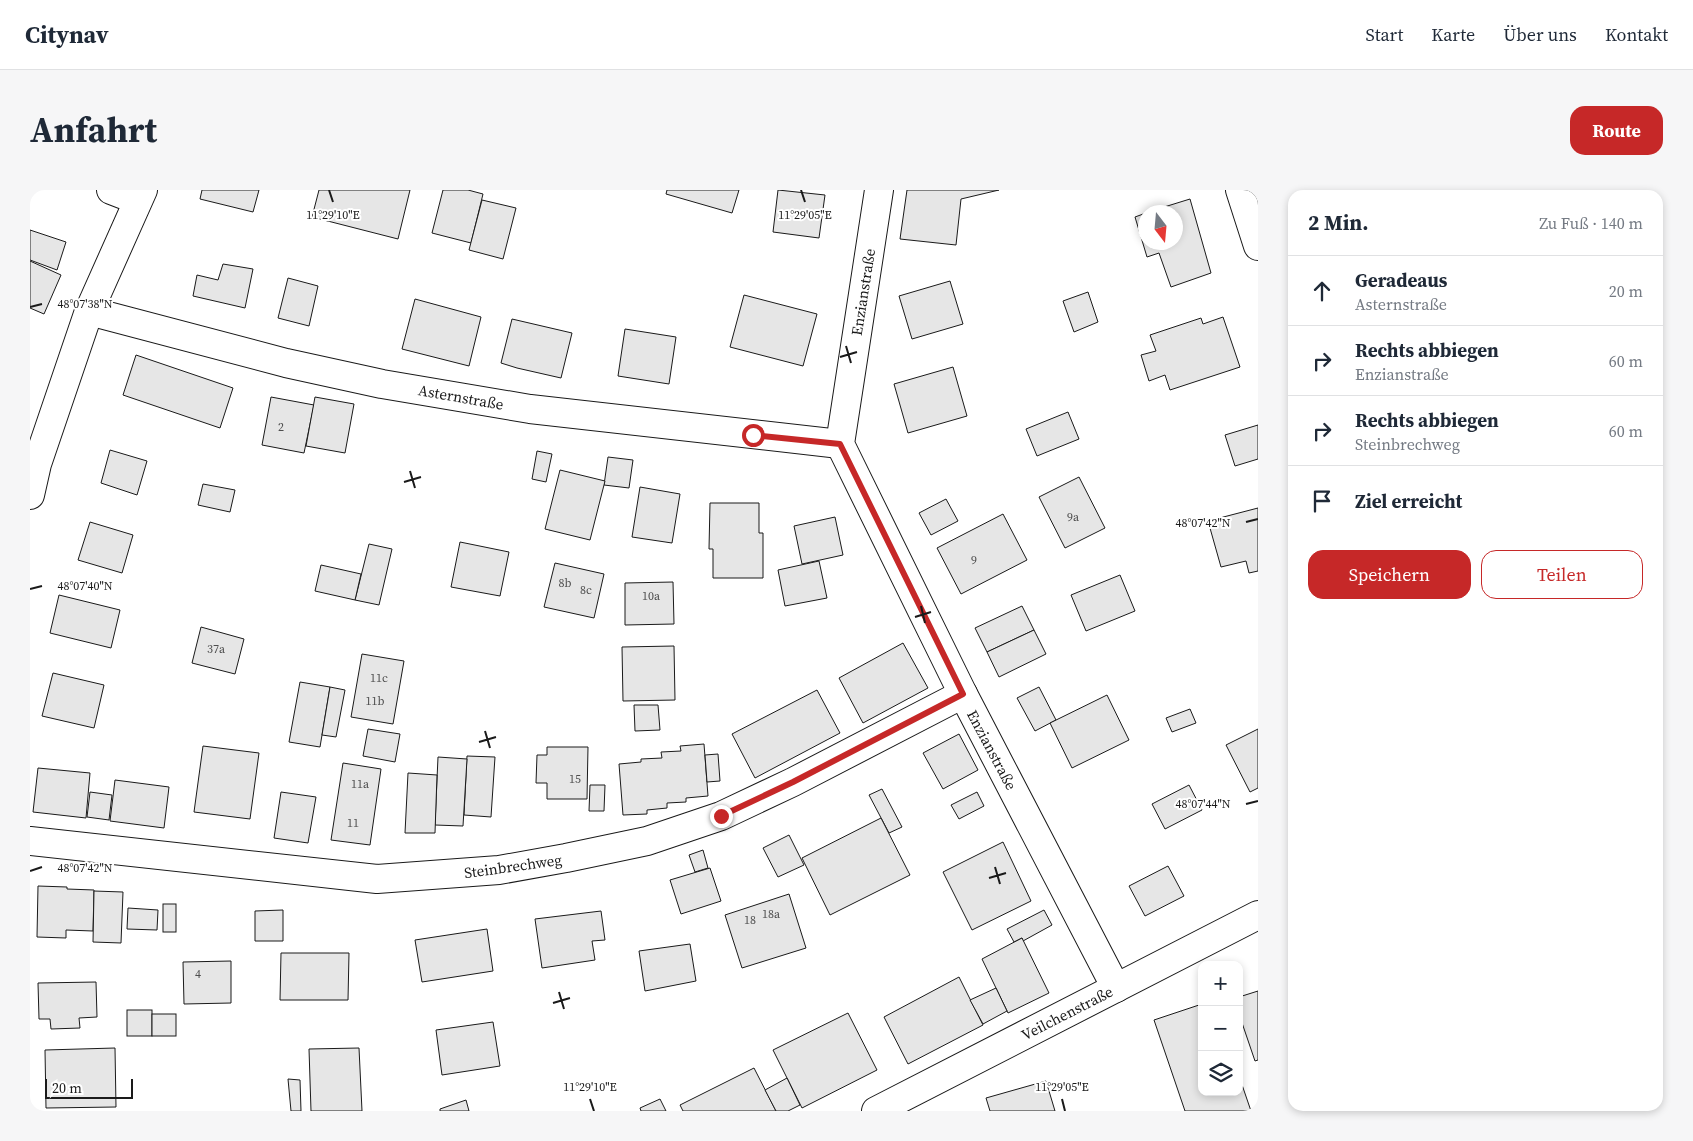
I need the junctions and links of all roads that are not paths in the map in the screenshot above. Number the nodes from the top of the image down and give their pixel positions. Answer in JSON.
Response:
{"nodes":[{"id":1,"x":111,"y":190,"type":"edge"},
{"id":2,"x":879,"y":190,"type":"edge"},
{"id":3,"x":1240,"y":190,"type":"edge"},
{"id":4,"x":140,"y":195,"type":"edge"},
{"id":5,"x":1258,"y":246,"type":"edge"},
{"id":6,"x":89,"y":312,"type":"junction"},
{"id":7,"x":840,"y":444,"type":"junction"},
{"id":8,"x":30,"y":494,"type":"edge"},
{"id":9,"x":963,"y":694,"type":"junction"},
{"id":10,"x":30,"y":841,"type":"edge"},
{"id":11,"x":1258,"y":915,"type":"edge"},
{"id":12,"x":1116,"y":988,"type":"junction"},
{"id":13,"x":876,"y":1111,"type":"edge"}],
"edges":[{"from":1,"to":4,"type":"street"},
{"from":2,"to":7,"type":"street","name":"Enzianstraße"},
{"from":3,"to":5,"type":"street"},
{"from":4,"to":6,"type":"street"},
{"from":6,"to":7,"type":"street","name":"Asternstraße"},
{"from":6,"to":8,"type":"street"},
{"from":7,"to":9,"type":"street","name":"Enzianstraße"},
{"from":9,"to":10,"type":"street","name":"Steinbrechweg"},
{"from":9,"to":12,"type":"street","name":"Enzianstraße"},
{"from":11,"to":12,"type":"street","name":"Veilchenstraße"},
{"from":12,"to":13,"type":"street","name":"Veilchenstraße"}]}
